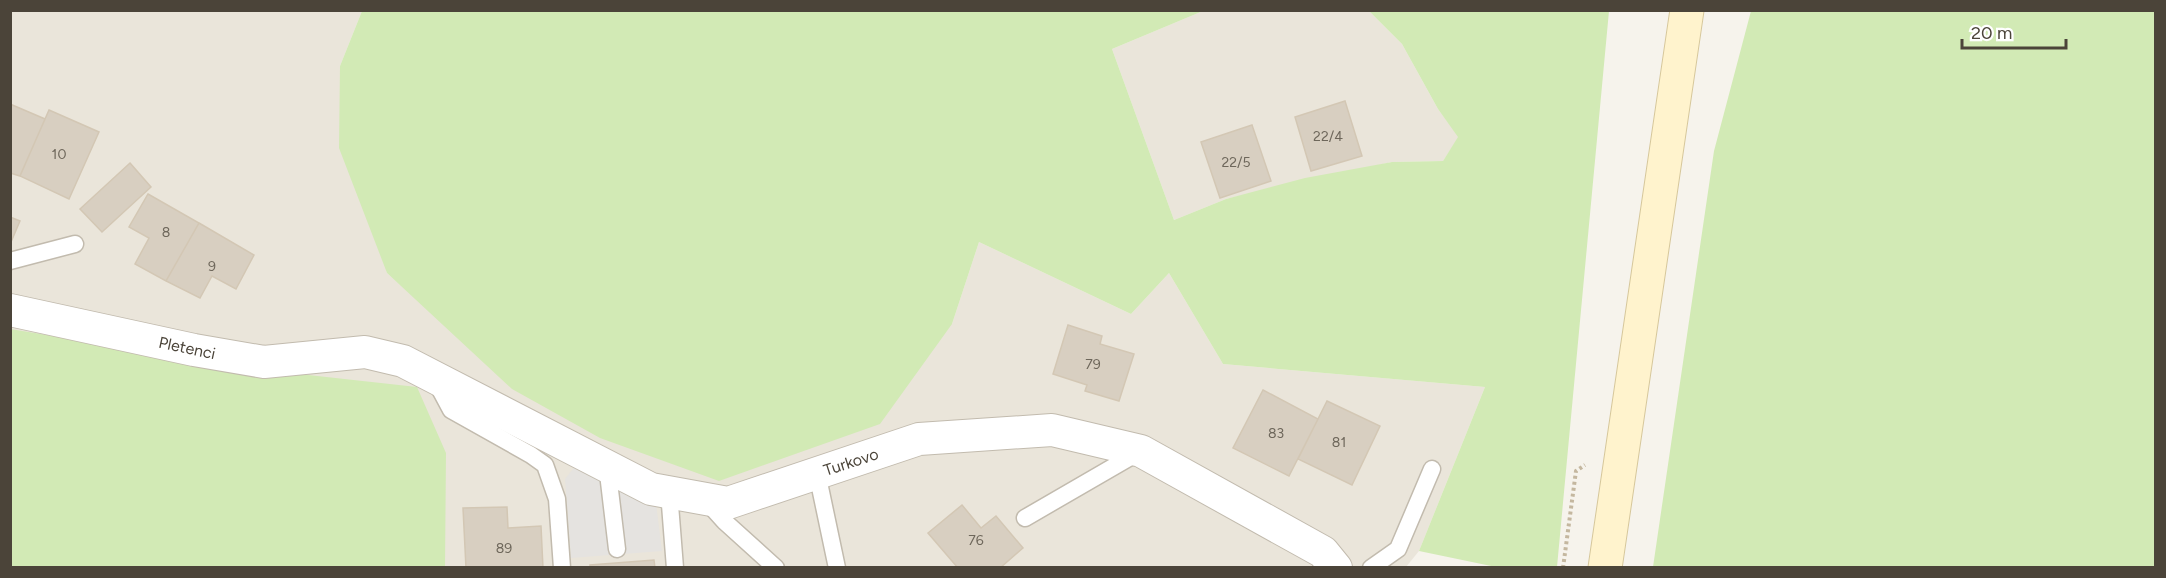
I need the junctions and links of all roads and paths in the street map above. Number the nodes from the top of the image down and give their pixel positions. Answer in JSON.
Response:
{"nodes":[{"id":1,"x":1687,"y":10,"type":"edge"},
{"id":2,"x":75,"y":244,"type":"dead end"},
{"id":3,"x":10,"y":261,"type":"edge"},
{"id":4,"x":10,"y":310,"type":"edge"},
{"id":5,"x":365,"y":352,"type":"joint"},
{"id":6,"x":433,"y":377,"type":"junction"},
{"id":7,"x":1141,"y":450,"type":"junction"},
{"id":8,"x":1588,"y":462,"type":"dead end"},
{"id":9,"x":607,"y":465,"type":"junction"},
{"id":10,"x":1432,"y":469,"type":"dead end"},
{"id":11,"x":817,"y":473,"type":"junction"},
{"id":12,"x":669,"y":492,"type":"junction"},
{"id":13,"x":704,"y":498,"type":"junction"},
{"id":14,"x":1025,"y":518,"type":"dead end"},
{"id":15,"x":616,"y":549,"type":"dead end"},
{"id":16,"x":562,"y":567,"type":"edge"},
{"id":17,"x":675,"y":567,"type":"edge"},
{"id":18,"x":776,"y":567,"type":"edge"},
{"id":19,"x":837,"y":567,"type":"edge"},
{"id":20,"x":1336,"y":567,"type":"edge"},
{"id":21,"x":1371,"y":567,"type":"edge"},
{"id":22,"x":1563,"y":567,"type":"edge"},
{"id":23,"x":1605,"y":567,"type":"edge"}],
"edges":[{"from":1,"to":23,"type":"main road"},
{"from":2,"to":3,"type":"lane"},
{"from":4,"to":5,"type":"street","name":"Pletenci"},
{"from":5,"to":6,"type":"street","name":"Turkovo"},
{"from":6,"to":9,"type":"street","name":"Turkovo"},
{"from":6,"to":16,"type":"lane"},
{"from":7,"to":11,"type":"street","name":"Turkovo"},
{"from":7,"to":14,"type":"lane"},
{"from":7,"to":20,"type":"street","name":"Turkovo"},
{"from":8,"to":22,"type":"path"},
{"from":9,"to":12,"type":"street","name":"Turkovo"},
{"from":9,"to":15,"type":"lane"},
{"from":10,"to":21,"type":"lane"},
{"from":11,"to":13,"type":"street","name":"Turkovo"},
{"from":11,"to":19,"type":"lane"},
{"from":12,"to":13,"type":"street","name":"Turkovo"},
{"from":12,"to":17,"type":"lane"},
{"from":13,"to":18,"type":"lane"}]}
